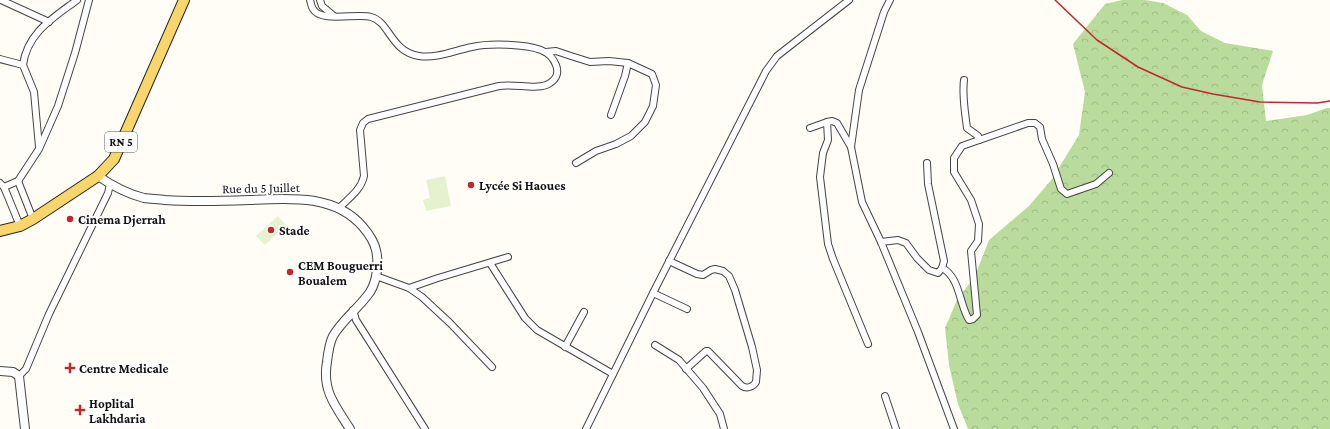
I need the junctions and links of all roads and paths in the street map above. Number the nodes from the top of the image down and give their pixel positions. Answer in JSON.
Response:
{"nodes":[{"id":1,"x":1,"y":0,"type":"edge"},
{"id":2,"x":78,"y":0,"type":"edge"},
{"id":3,"x":89,"y":0,"type":"edge"},
{"id":4,"x":184,"y":0,"type":"edge"},
{"id":5,"x":310,"y":0,"type":"edge"},
{"id":6,"x":849,"y":0,"type":"edge"},
{"id":7,"x":890,"y":0,"type":"edge"},
{"id":8,"x":321,"y":3,"type":"edge"},
{"id":9,"x":334,"y":16,"type":"junction"},
{"id":10,"x":49,"y":22,"type":"junction"},
{"id":11,"x":546,"y":52,"type":"junction"},
{"id":12,"x":0,"y":59,"type":"edge"},
{"id":13,"x":628,"y":62,"type":"junction"},
{"id":14,"x":23,"y":65,"type":"junction"},
{"id":15,"x":964,"y":80,"type":"dead end"},
{"id":16,"x":611,"y":115,"type":"dead end"},
{"id":17,"x":827,"y":122,"type":"junction"},
{"id":18,"x":810,"y":128,"type":"dead end"},
{"id":19,"x":979,"y":140,"type":"junction"},
{"id":20,"x":851,"y":147,"type":"junction"},
{"id":21,"x":39,"y":149,"type":"junction"},
{"id":22,"x":576,"y":163,"type":"dead end"},
{"id":23,"x":927,"y":163,"type":"dead end"},
{"id":24,"x":1109,"y":173,"type":"dead end"},
{"id":25,"x":98,"y":176,"type":"junction"},
{"id":26,"x":18,"y":181,"type":"junction"},
{"id":27,"x":110,"y":184,"type":"junction"},
{"id":28,"x":2,"y":185,"type":"edge"},
{"id":29,"x":339,"y":208,"type":"junction"},
{"id":30,"x":33,"y":219,"type":"junction"},
{"id":31,"x":20,"y":226,"type":"junction"},
{"id":32,"x":0,"y":231,"type":"edge"},
{"id":33,"x":881,"y":242,"type":"junction"},
{"id":34,"x":508,"y":257,"type":"dead end"},
{"id":35,"x":669,"y":262,"type":"junction"},
{"id":36,"x":490,"y":263,"type":"junction"},
{"id":37,"x":942,"y":268,"type":"junction"},
{"id":38,"x":376,"y":276,"type":"junction"},
{"id":39,"x":409,"y":288,"type":"junction"},
{"id":40,"x":653,"y":293,"type":"junction"},
{"id":41,"x":687,"y":309,"type":"dead end"},
{"id":42,"x":353,"y":310,"type":"junction"},
{"id":43,"x":584,"y":312,"type":"dead end"},
{"id":44,"x":868,"y":344,"type":"dead end"},
{"id":45,"x":655,"y":345,"type":"dead end"},
{"id":46,"x":565,"y":347,"type":"junction"},
{"id":47,"x":492,"y":367,"type":"dead end"},
{"id":48,"x":686,"y":369,"type":"junction"},
{"id":49,"x":0,"y":371,"type":"edge"},
{"id":50,"x":613,"y":374,"type":"junction"},
{"id":51,"x":19,"y":376,"type":"junction"},
{"id":52,"x":885,"y":396,"type":"dead end"},
{"id":53,"x":25,"y":429,"type":"edge"},
{"id":54,"x":350,"y":429,"type":"edge"},
{"id":55,"x":425,"y":429,"type":"edge"},
{"id":56,"x":586,"y":429,"type":"edge"},
{"id":57,"x":724,"y":429,"type":"edge"},
{"id":58,"x":896,"y":429,"type":"edge"},
{"id":59,"x":954,"y":429,"type":"edge"}],
"edges":[{"from":1,"to":10,"type":"street"},
{"from":2,"to":10,"type":"street"},
{"from":3,"to":21,"type":"street"},
{"from":4,"to":25,"type":"main road","number":"RN 5"},
{"from":5,"to":9,"type":"street"},
{"from":6,"to":35,"type":"street"},
{"from":7,"to":20,"type":"street"},
{"from":8,"to":9,"type":"street"},
{"from":9,"to":11,"type":"street"},
{"from":10,"to":14,"type":"street"},
{"from":11,"to":13,"type":"street"},
{"from":11,"to":29,"type":"street"},
{"from":12,"to":14,"type":"street"},
{"from":13,"to":16,"type":"street"},
{"from":13,"to":22,"type":"street"},
{"from":14,"to":21,"type":"street"},
{"from":15,"to":19,"type":"street"},
{"from":17,"to":18,"type":"street"},
{"from":17,"to":20,"type":"street"},
{"from":17,"to":44,"type":"street"},
{"from":19,"to":24,"type":"street"},
{"from":19,"to":37,"type":"street"},
{"from":20,"to":33,"type":"street"},
{"from":21,"to":26,"type":"street"},
{"from":23,"to":37,"type":"street"},
{"from":25,"to":27,"type":"street","name":"Rue du 5 Juillet"},
{"from":25,"to":30,"type":"main road","number":"RN 5"},
{"from":26,"to":28,"type":"street"},
{"from":26,"to":30,"type":"street"},
{"from":27,"to":29,"type":"street","name":"Rue du 5 Juillet"},
{"from":27,"to":51,"type":"street"},
{"from":28,"to":31,"type":"street"},
{"from":29,"to":38,"type":"street","name":"Rue du 5 Juillet"},
{"from":30,"to":31,"type":"main road","number":"RN 5"},
{"from":31,"to":32,"type":"main road","number":"RN 5"},
{"from":33,"to":37,"type":"street"},
{"from":33,"to":59,"type":"street"},
{"from":34,"to":36,"type":"street"},
{"from":35,"to":40,"type":"street"},
{"from":35,"to":48,"type":"street"},
{"from":36,"to":39,"type":"street"},
{"from":36,"to":46,"type":"street"},
{"from":38,"to":39,"type":"street"},
{"from":38,"to":42,"type":"street","name":"Rue du 5 Juillet"},
{"from":39,"to":47,"type":"street"},
{"from":40,"to":41,"type":"street"},
{"from":40,"to":50,"type":"street"},
{"from":42,"to":54,"type":"street","name":"Rue du 5 Juillet"},
{"from":42,"to":55,"type":"street"},
{"from":43,"to":46,"type":"street"},
{"from":45,"to":48,"type":"street"},
{"from":46,"to":50,"type":"street"},
{"from":48,"to":57,"type":"street"},
{"from":49,"to":51,"type":"street"},
{"from":50,"to":56,"type":"street"},
{"from":51,"to":53,"type":"street"},
{"from":52,"to":58,"type":"street"}]}
